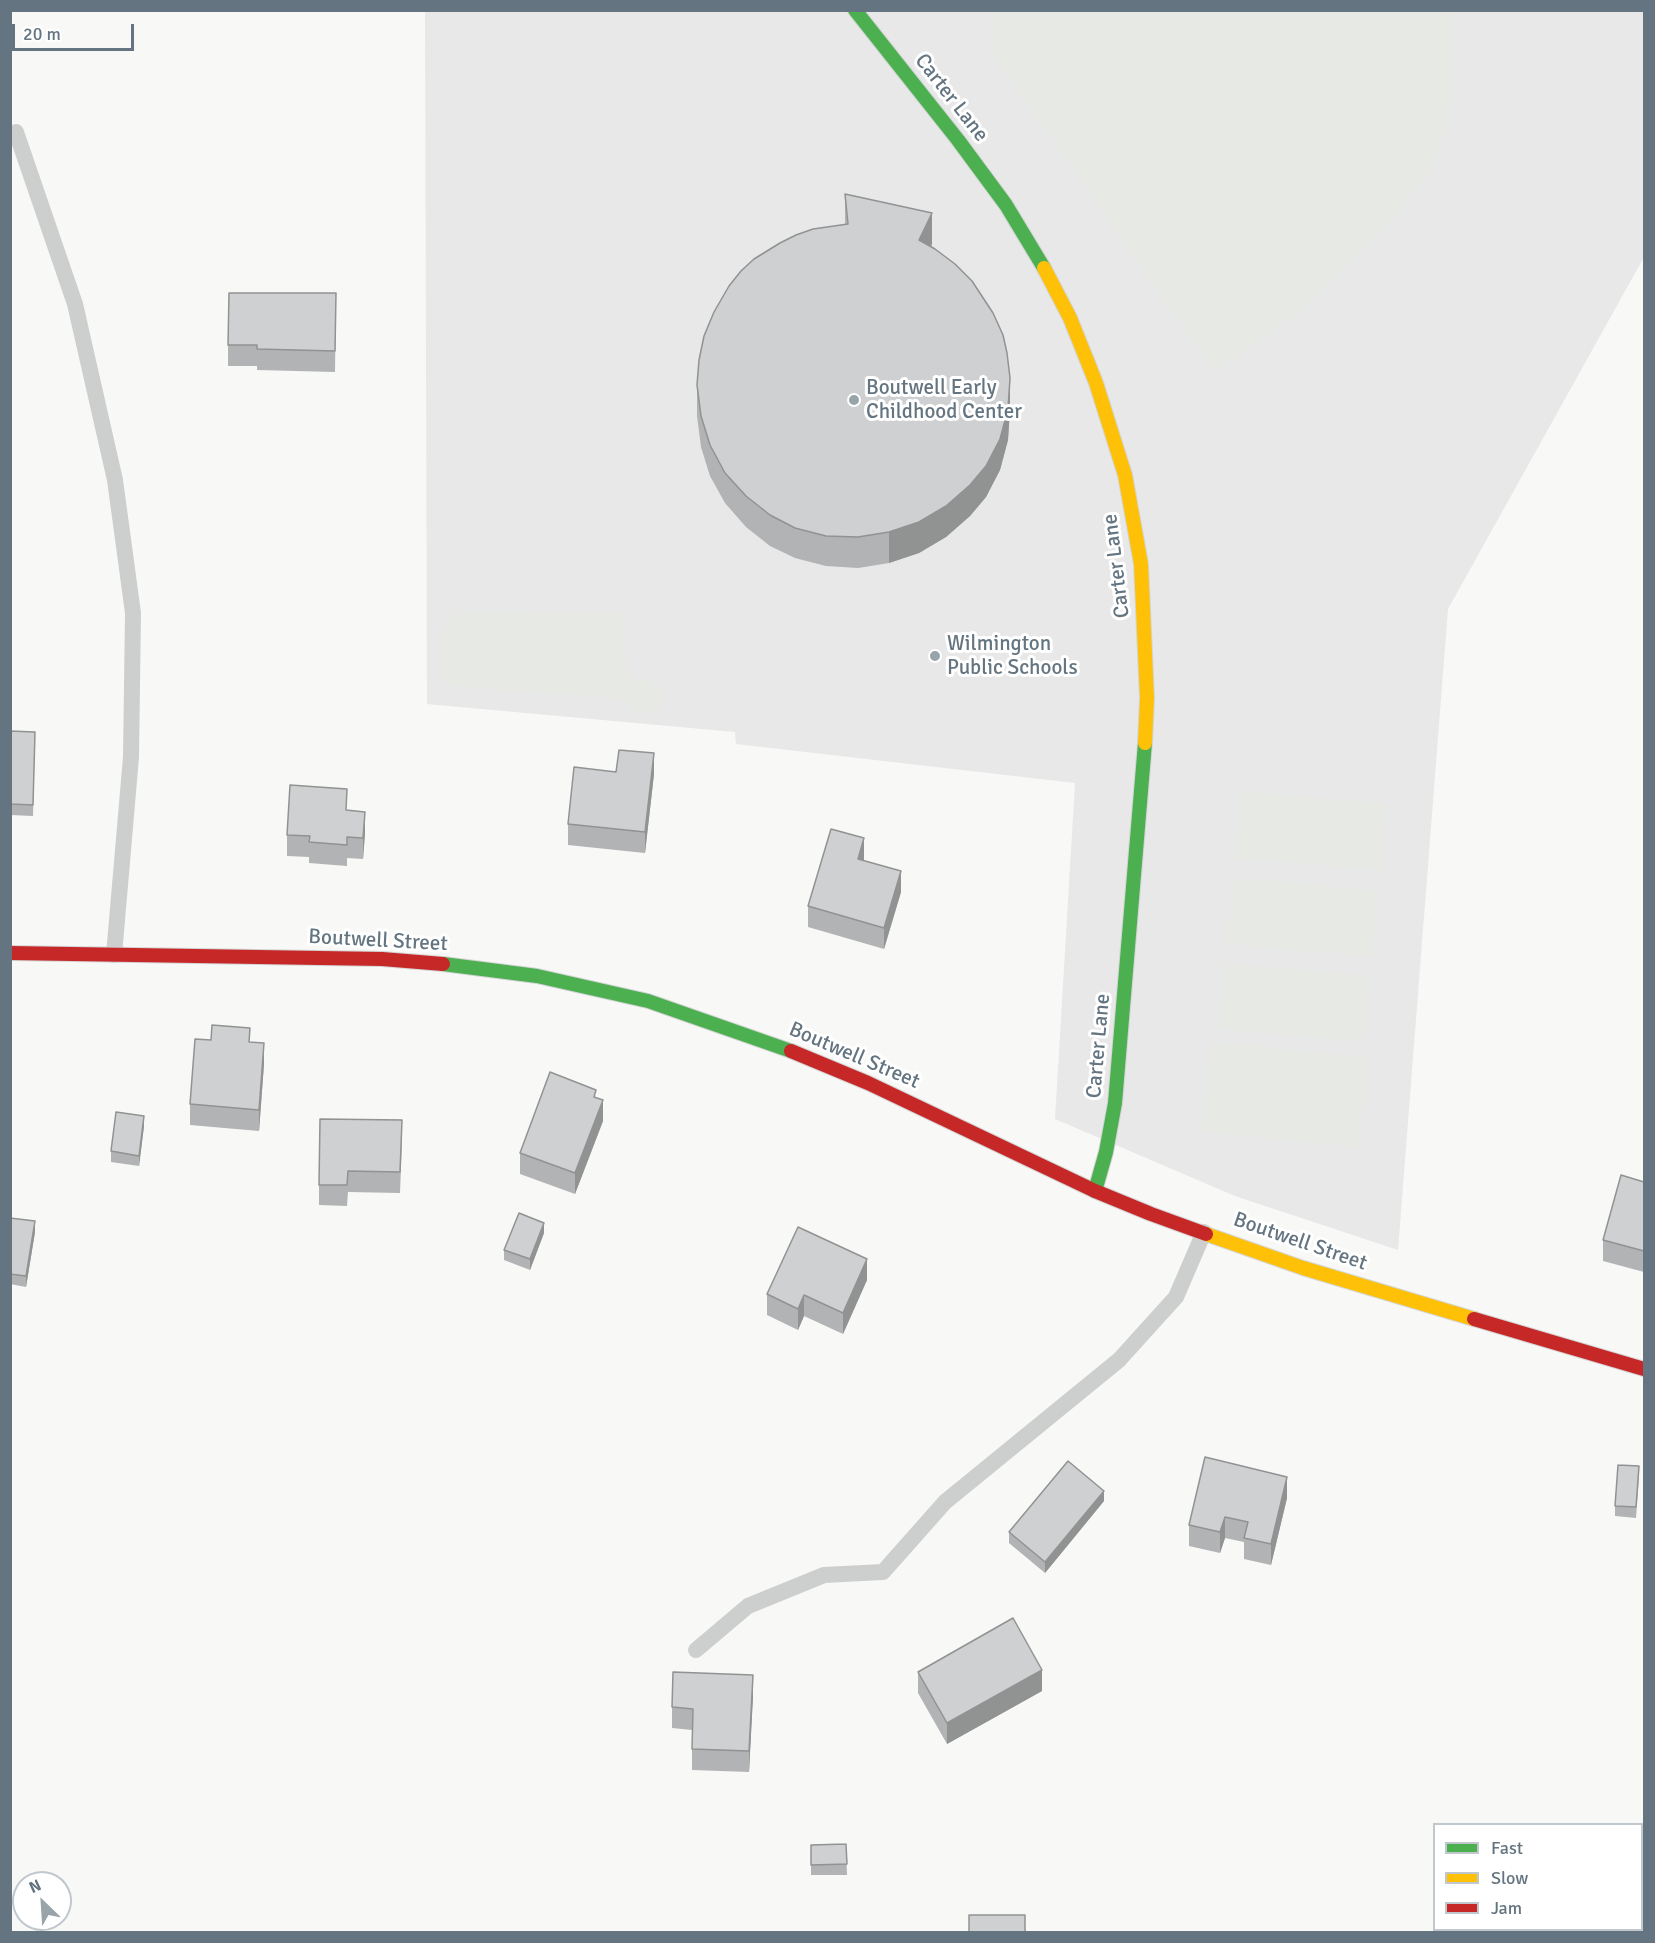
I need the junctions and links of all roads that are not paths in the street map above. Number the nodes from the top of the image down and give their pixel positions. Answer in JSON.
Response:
{"nodes":[{"id":1,"x":855,"y":10,"type":"edge"},
{"id":2,"x":16,"y":132,"type":"dead end"},
{"id":3,"x":10,"y":953,"type":"edge"},
{"id":4,"x":114,"y":955,"type":"junction"},
{"id":5,"x":1095,"y":1191,"type":"junction"},
{"id":6,"x":1204,"y":1232,"type":"junction"},
{"id":7,"x":1644,"y":1369,"type":"edge"},
{"id":8,"x":696,"y":1650,"type":"dead end"}],
"edges":[{"from":1,"to":5,"type":"street","name":"Carter Lane"},
{"from":2,"to":4,"type":"lane"},
{"from":3,"to":4,"type":"street","name":"Boutwell Street"},
{"from":4,"to":5,"type":"street","name":"Boutwell Street"},
{"from":5,"to":6,"type":"street","name":"Boutwell Street"},
{"from":6,"to":7,"type":"street","name":"Boutwell Street"},
{"from":6,"to":8,"type":"lane"}]}
